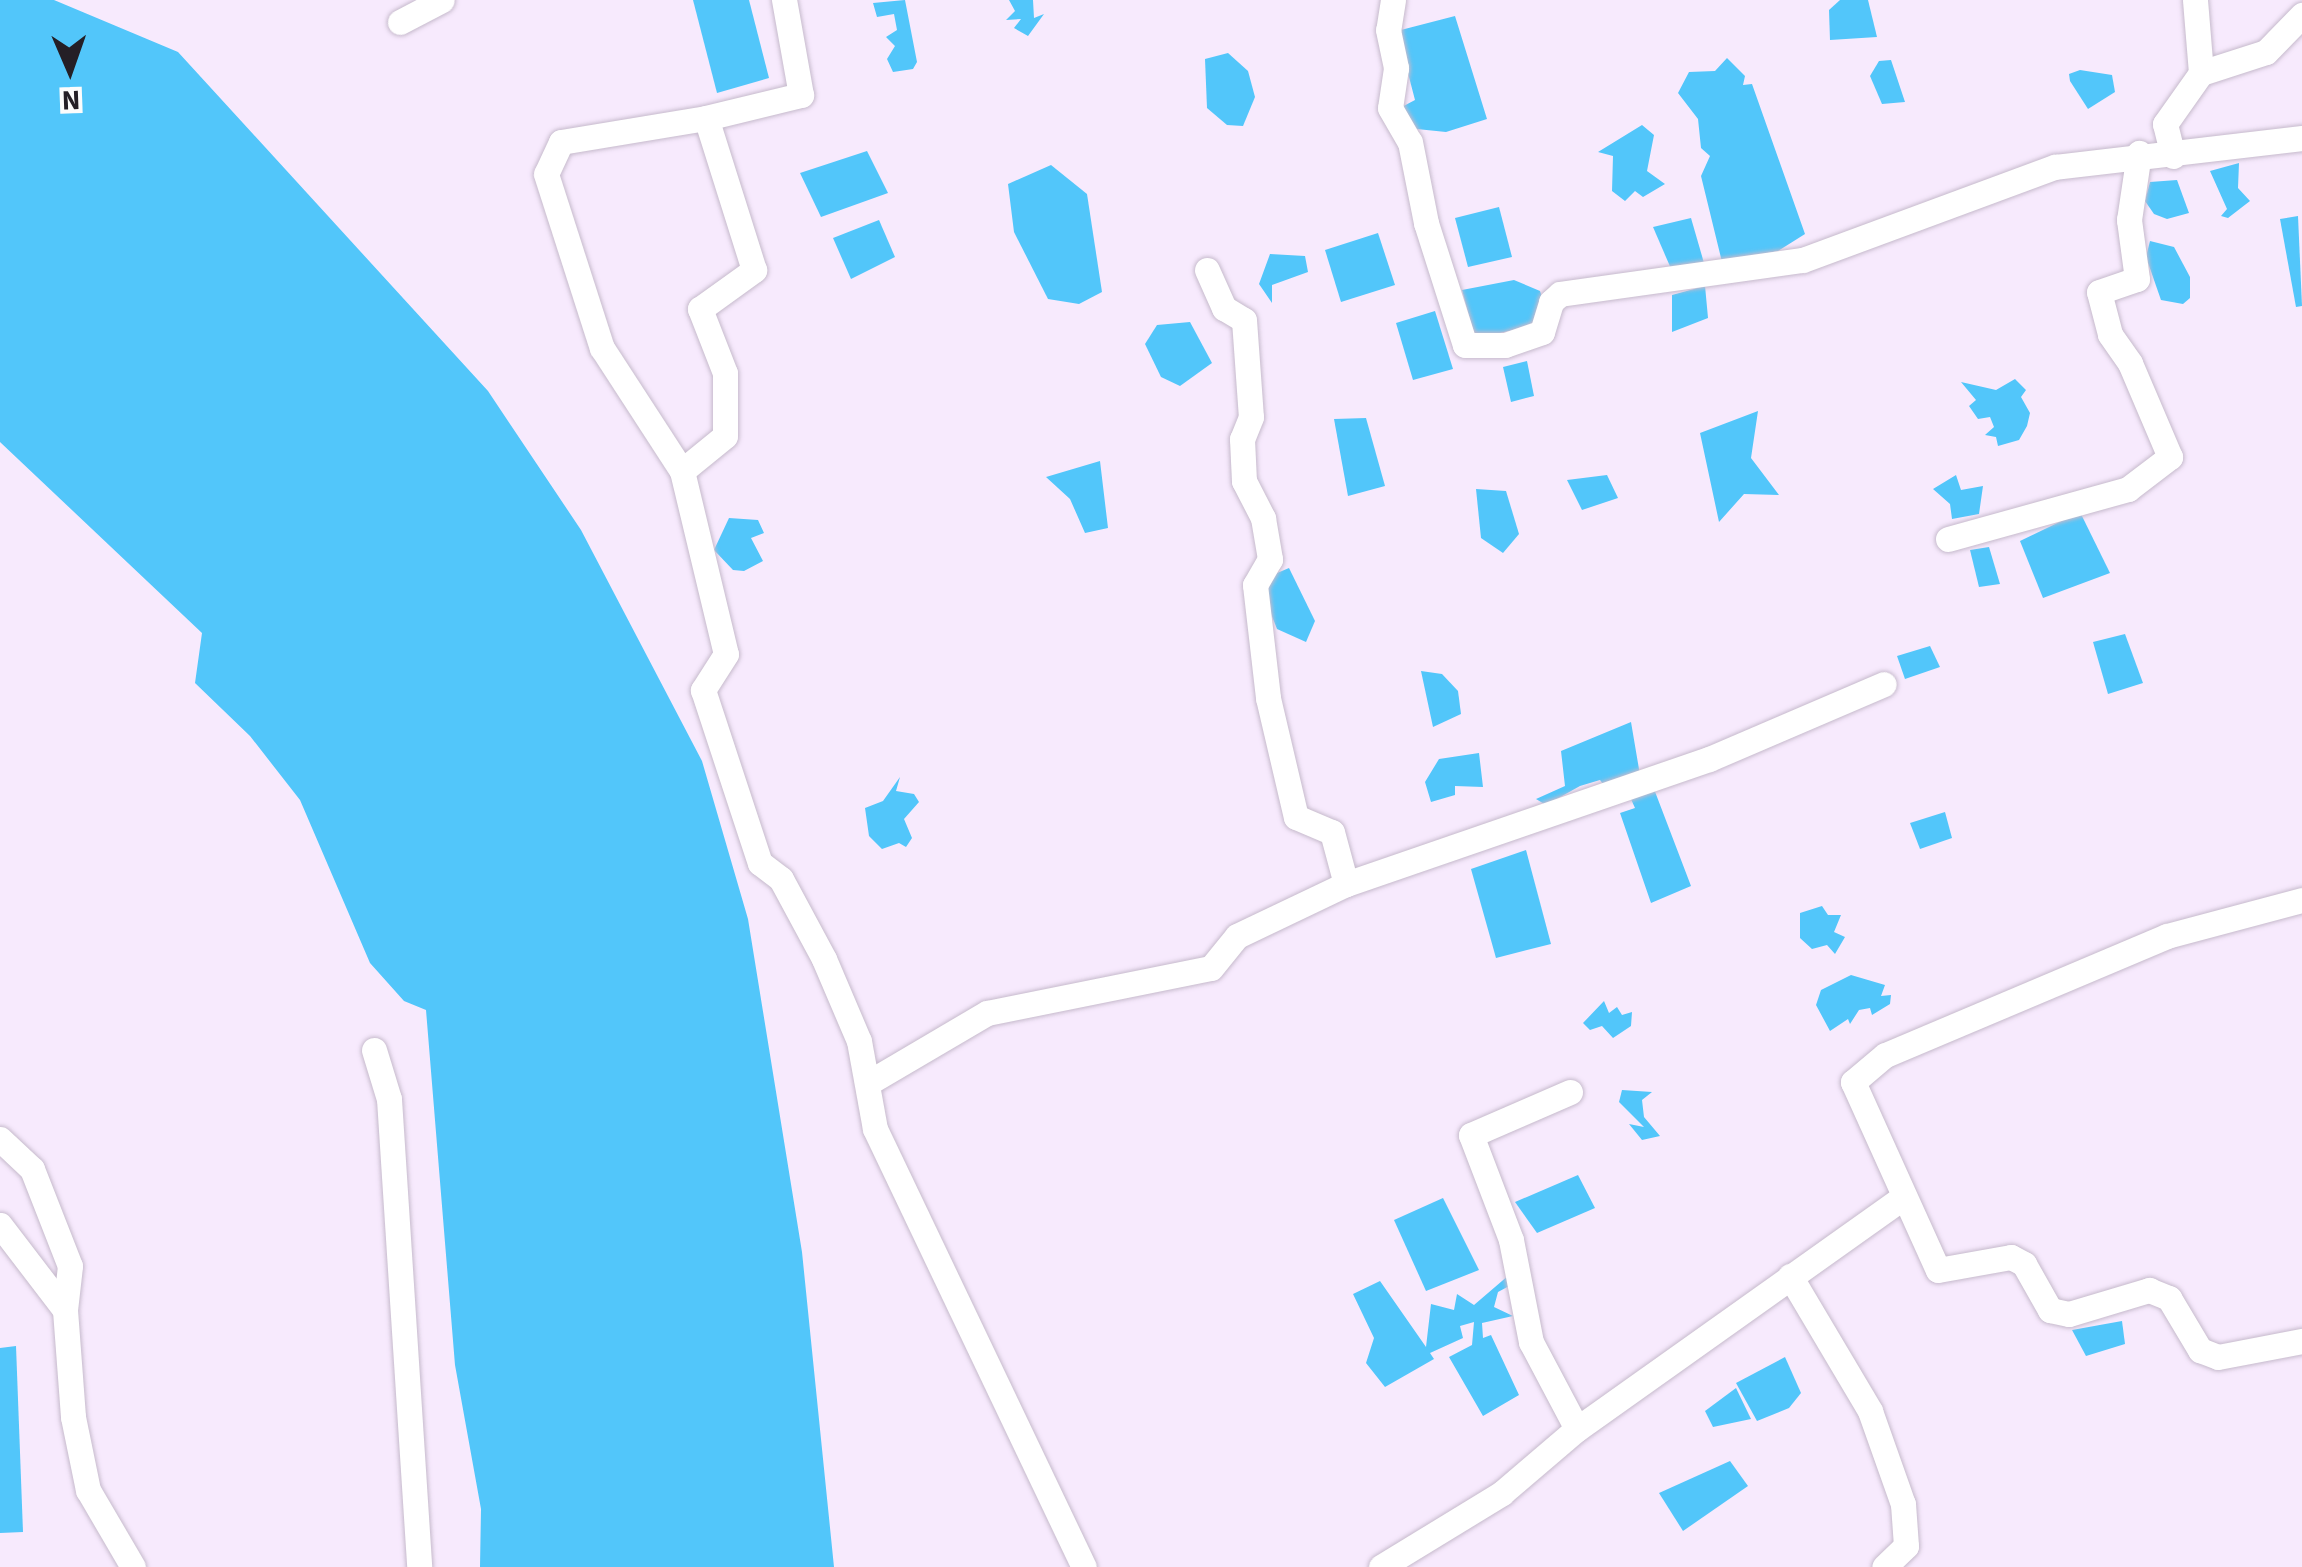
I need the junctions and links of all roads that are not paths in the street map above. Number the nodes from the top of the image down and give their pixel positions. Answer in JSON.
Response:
{"nodes":[{"id":1,"x":442,"y":0,"type":"edge"},
{"id":2,"x":784,"y":0,"type":"edge"},
{"id":3,"x":1393,"y":0,"type":"edge"},
{"id":4,"x":2196,"y":0,"type":"edge"},
{"id":5,"x":2302,"y":14,"type":"edge"},
{"id":6,"x":400,"y":22,"type":"dead end"},
{"id":7,"x":2200,"y":72,"type":"junction"},
{"id":8,"x":706,"y":118,"type":"junction"},
{"id":9,"x":2302,"y":138,"type":"edge"},
{"id":10,"x":2139,"y":153,"type":"junction"},
{"id":11,"x":2173,"y":156,"type":"junction"},
{"id":12,"x":1207,"y":270,"type":"dead end"},
{"id":13,"x":682,"y":470,"type":"junction"},
{"id":14,"x":1948,"y":538,"type":"dead end"},
{"id":15,"x":1884,"y":684,"type":"dead end"},
{"id":16,"x":1346,"y":884,"type":"junction"},
{"id":17,"x":2302,"y":900,"type":"edge"},
{"id":18,"x":374,"y":1050,"type":"dead end"},
{"id":19,"x":868,"y":1083,"type":"junction"},
{"id":20,"x":1570,"y":1092,"type":"dead end"},
{"id":21,"x":0,"y":1140,"type":"edge"},
{"id":22,"x":1901,"y":1199,"type":"junction"},
{"id":23,"x":0,"y":1225,"type":"edge"},
{"id":24,"x":1790,"y":1276,"type":"junction"},
{"id":25,"x":65,"y":1310,"type":"junction"},
{"id":26,"x":2302,"y":1341,"type":"edge"},
{"id":27,"x":1577,"y":1429,"type":"junction"},
{"id":28,"x":132,"y":1567,"type":"edge"},
{"id":29,"x":419,"y":1567,"type":"edge"},
{"id":30,"x":1084,"y":1567,"type":"edge"},
{"id":31,"x":1381,"y":1567,"type":"edge"},
{"id":32,"x":1884,"y":1567,"type":"edge"}],
"edges":[{"from":1,"to":6,"type":"street"},
{"from":2,"to":8,"type":"street"},
{"from":3,"to":10,"type":"street"},
{"from":4,"to":7,"type":"street"},
{"from":5,"to":7,"type":"street"},
{"from":7,"to":11,"type":"street"},
{"from":8,"to":13,"type":"street"},
{"from":8,"to":13,"type":"street"},
{"from":9,"to":11,"type":"street"},
{"from":10,"to":11,"type":"street"},
{"from":10,"to":14,"type":"street"},
{"from":12,"to":16,"type":"street"},
{"from":13,"to":19,"type":"street"},
{"from":15,"to":16,"type":"street"},
{"from":16,"to":19,"type":"street"},
{"from":17,"to":22,"type":"street"},
{"from":18,"to":29,"type":"street"},
{"from":19,"to":30,"type":"street"},
{"from":20,"to":27,"type":"street"},
{"from":21,"to":25,"type":"street"},
{"from":22,"to":24,"type":"street"},
{"from":22,"to":26,"type":"street"},
{"from":23,"to":25,"type":"street"},
{"from":24,"to":27,"type":"street"},
{"from":24,"to":32,"type":"street"},
{"from":25,"to":28,"type":"street"},
{"from":27,"to":31,"type":"street"}]}
